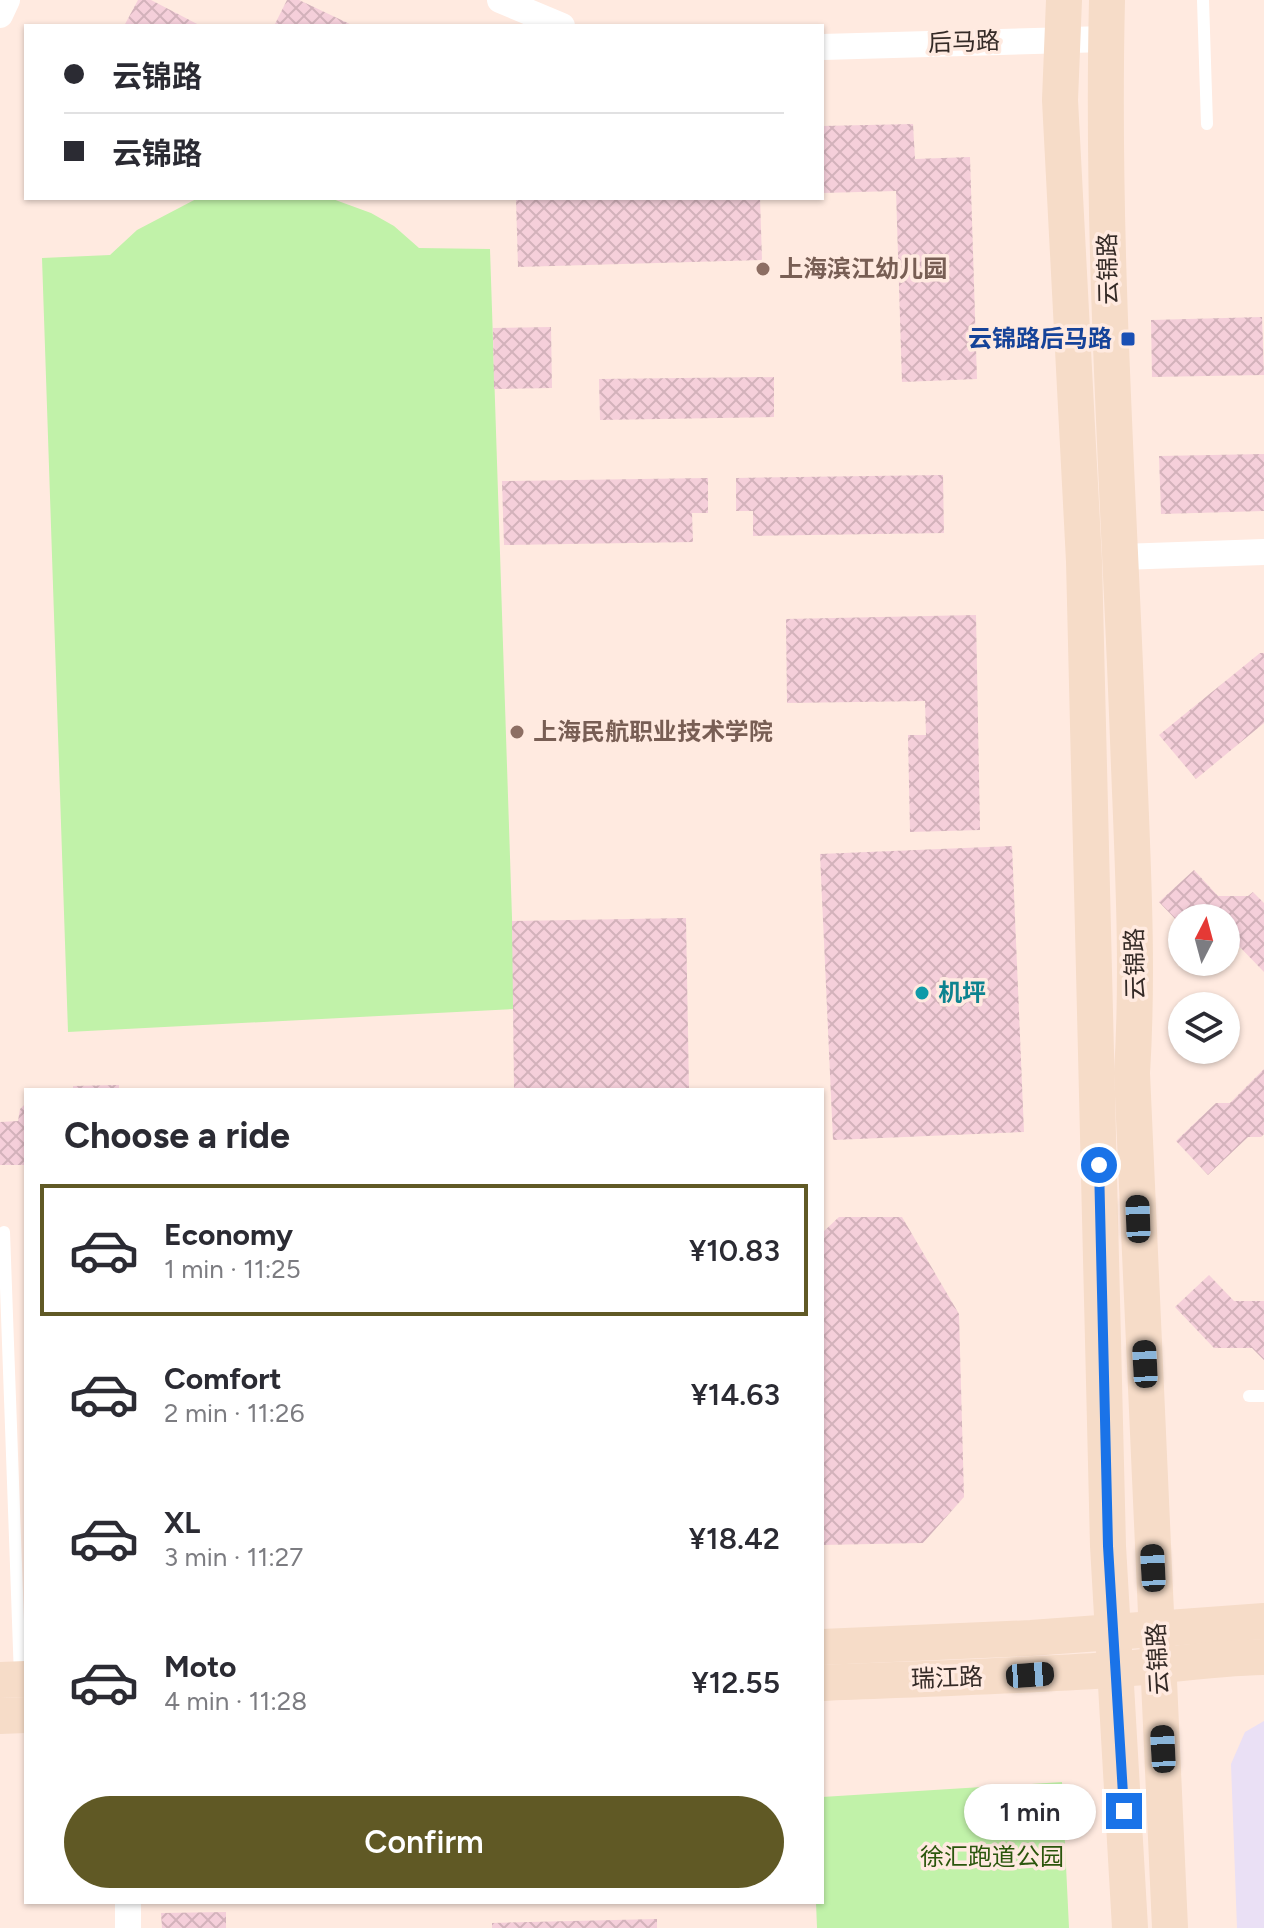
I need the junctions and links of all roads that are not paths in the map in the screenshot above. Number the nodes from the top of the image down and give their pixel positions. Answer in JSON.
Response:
{"nodes":[{"id":1,"x":7,"y":0,"type":"edge"},
{"id":2,"x":500,"y":0,"type":"edge"},
{"id":3,"x":1064,"y":0,"type":"edge"},
{"id":4,"x":1107,"y":0,"type":"edge"},
{"id":5,"x":1203,"y":0,"type":"edge"},
{"id":6,"x":0,"y":15,"type":"edge"},
{"id":7,"x":557,"y":24,"type":"edge"},
{"id":8,"x":1106,"y":39,"type":"junction"},
{"id":9,"x":1063,"y":40,"type":"junction"},
{"id":10,"x":824,"y":47,"type":"edge"},
{"id":11,"x":1207,"y":124,"type":"dead end"},
{"id":12,"x":1264,"y":552,"type":"edge"},
{"id":13,"x":1121,"y":557,"type":"junction"},
{"id":14,"x":4,"y":1232,"type":"dead end"},
{"id":15,"x":1249,"y":1396,"type":"dead end"},
{"id":16,"x":1264,"y":1396,"type":"edge"},
{"id":17,"x":1264,"y":1621,"type":"edge"},
{"id":18,"x":1156,"y":1629,"type":"junction"},
{"id":19,"x":1113,"y":1633,"type":"junction"},
{"id":20,"x":824,"y":1647,"type":"edge"},
{"id":21,"x":1264,"y":1657,"type":"edge"},
{"id":22,"x":1158,"y":1665,"type":"junction"},
{"id":23,"x":1115,"y":1670,"type":"junction"},
{"id":24,"x":824,"y":1683,"type":"edge"},
{"id":25,"x":17,"y":1697,"type":"edge"},
{"id":26,"x":128,"y":1904,"type":"edge"},
{"id":27,"x":128,"y":1928,"type":"edge"},
{"id":28,"x":1130,"y":1928,"type":"edge"},
{"id":29,"x":1170,"y":1928,"type":"edge"}],
"edges":[{"from":1,"to":6,"type":"street"},
{"from":2,"to":7,"type":"street"},
{"from":3,"to":9,"type":"main road","name":"云锦路"},
{"from":4,"to":8,"type":"main road","name":"云锦路"},
{"from":5,"to":11,"type":"lane"},
{"from":8,"to":9,"type":"street","name":"后马路"},
{"from":8,"to":13,"type":"main road","name":"云锦路"},
{"from":9,"to":10,"type":"street","name":"后马路"},
{"from":9,"to":19,"type":"main road","name":"云锦路"},
{"from":12,"to":13,"type":"street"},
{"from":13,"to":18,"type":"main road","name":"云锦路"},
{"from":14,"to":25,"type":"lane"},
{"from":15,"to":16,"type":"lane"},
{"from":17,"to":18,"type":"main road","name":"瑞江路"},
{"from":18,"to":19,"type":"main road","name":"瑞江路"},
{"from":18,"to":22,"type":"main road","name":"云锦路"},
{"from":19,"to":20,"type":"main road","name":"瑞江路"},
{"from":19,"to":23,"type":"main road","name":"云锦路"},
{"from":21,"to":22,"type":"main road","name":"瑞江路"},
{"from":22,"to":23,"type":"main road","name":"瑞江路"},
{"from":22,"to":29,"type":"main road","name":"云锦路"},
{"from":23,"to":24,"type":"main road","name":"瑞江路"},
{"from":23,"to":28,"type":"main road","name":"云锦路"},
{"from":26,"to":27,"type":"street"}]}
